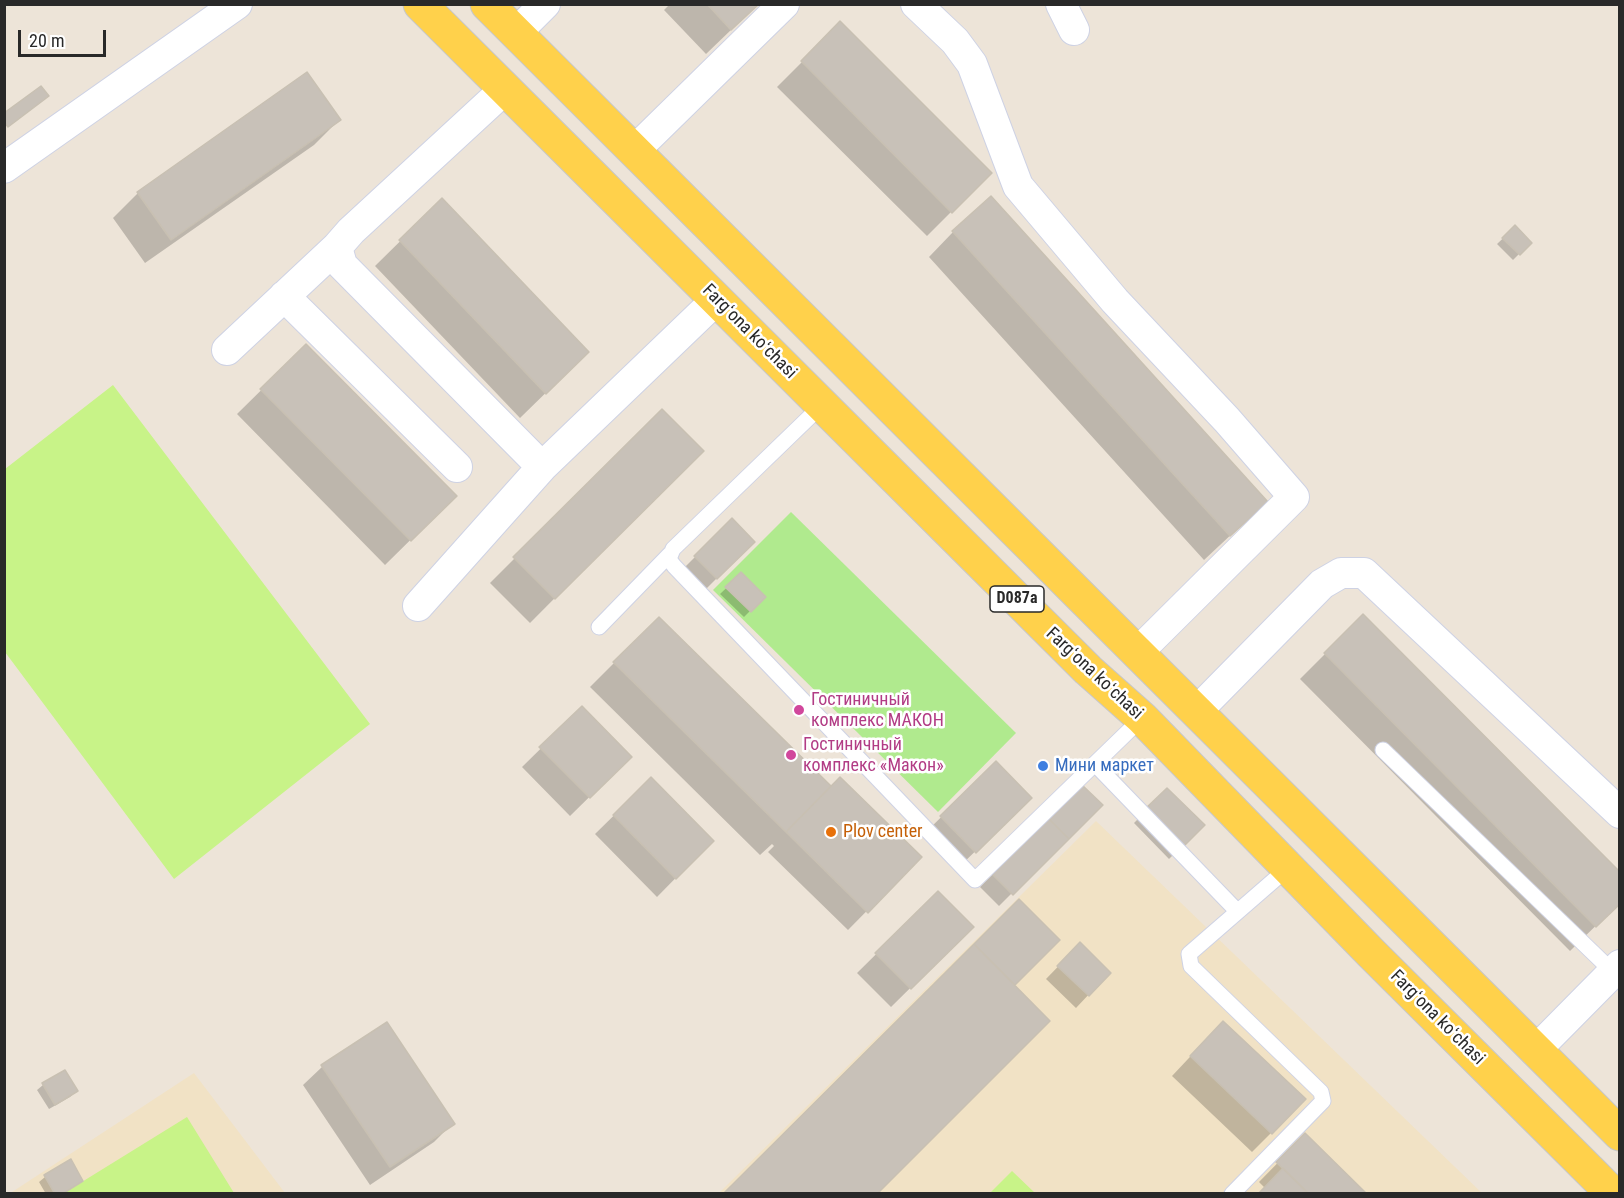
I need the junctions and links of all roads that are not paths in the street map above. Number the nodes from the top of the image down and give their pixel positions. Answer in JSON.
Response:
{"nodes":[{"id":1,"x":237,"y":4,"type":"edge"},
{"id":2,"x":420,"y":4,"type":"edge"},
{"id":3,"x":487,"y":4,"type":"edge"},
{"id":4,"x":545,"y":4,"type":"edge"},
{"id":5,"x":784,"y":4,"type":"edge"},
{"id":6,"x":916,"y":4,"type":"edge"},
{"id":7,"x":516,"y":33,"type":"junction"},
{"id":8,"x":505,"y":89,"type":"junction"},
{"id":9,"x":634,"y":151,"type":"junction"},
{"id":10,"x":4,"y":168,"type":"edge"},
{"id":11,"x":337,"y":247,"type":"junction"},
{"id":12,"x":284,"y":296,"type":"junction"},
{"id":13,"x":716,"y":300,"type":"junction"},
{"id":14,"x":226,"y":350,"type":"dead end"},
{"id":15,"x":822,"y":405,"type":"junction"},
{"id":16,"x":457,"y":467,"type":"dead end"},
{"id":17,"x":542,"y":467,"type":"junction"},
{"id":18,"x":670,"y":554,"type":"junction"},
{"id":19,"x":418,"y":606,"type":"dead end"},
{"id":20,"x":599,"y":627,"type":"dead end"},
{"id":21,"x":1137,"y":653,"type":"junction"},
{"id":22,"x":1196,"y":712,"type":"junction"},
{"id":23,"x":1142,"y":718,"type":"junction"},
{"id":24,"x":1383,"y":750,"type":"dead end"},
{"id":25,"x":1095,"y":764,"type":"junction"},
{"id":26,"x":1620,"y":813,"type":"edge"},
{"id":27,"x":1288,"y":868,"type":"junction"},
{"id":28,"x":1238,"y":911,"type":"junction"},
{"id":29,"x":1404,"y":918,"type":"junction"},
{"id":30,"x":1371,"y":953,"type":"junction"},
{"id":31,"x":1616,"y":969,"type":"edge"},
{"id":32,"x":1536,"y":1051,"type":"junction"},
{"id":33,"x":1620,"y":1134,"type":"edge"},
{"id":34,"x":1232,"y":1194,"type":"edge"},
{"id":35,"x":1613,"y":1194,"type":"edge"}],
"edges":[{"from":1,"to":10,"type":"street"},
{"from":2,"to":8,"type":"main road","name":"Fargʻona koʻchasi","number":"D087a"},
{"from":3,"to":7,"type":"main road","number":"D087a"},
{"from":4,"to":7,"type":"street"},
{"from":5,"to":9,"type":"street"},
{"from":6,"to":21,"type":"street"},
{"from":7,"to":9,"type":"main road","number":"D087a"},
{"from":8,"to":11,"type":"street"},
{"from":8,"to":13,"type":"main road","name":"Fargʻona koʻchasi","number":"D087a"},
{"from":9,"to":21,"type":"main road","number":"D087a"},
{"from":11,"to":12,"type":"street"},
{"from":11,"to":17,"type":"street"},
{"from":12,"to":14,"type":"street"},
{"from":12,"to":16,"type":"street"},
{"from":13,"to":15,"type":"main road","name":"Fargʻona koʻchasi","number":"D087a"},
{"from":13,"to":17,"type":"street"},
{"from":15,"to":18,"type":"lane"},
{"from":15,"to":23,"type":"main road","name":"Fargʻona koʻchasi","number":"D087a"},
{"from":17,"to":19,"type":"street"},
{"from":18,"to":20,"type":"lane"},
{"from":18,"to":25,"type":"lane"},
{"from":21,"to":22,"type":"main road","number":"D087a"},
{"from":22,"to":26,"type":"street"},
{"from":22,"to":29,"type":"main road","number":"D087a"},
{"from":23,"to":25,"type":"lane"},
{"from":23,"to":27,"type":"main road","name":"Fargʻona koʻchasi","number":"D087a"},
{"from":24,"to":31,"type":"lane"},
{"from":25,"to":28,"type":"lane"},
{"from":27,"to":28,"type":"lane"},
{"from":27,"to":30,"type":"main road","name":"Fargʻona koʻchasi","number":"D087a"},
{"from":28,"to":34,"type":"lane"},
{"from":29,"to":30,"type":"main road"},
{"from":29,"to":32,"type":"main road","number":"D087a"},
{"from":30,"to":35,"type":"main road","name":"Fargʻona koʻchasi","number":"D087a"},
{"from":31,"to":32,"type":"street"},
{"from":32,"to":33,"type":"main road","number":"D087a"}]}
